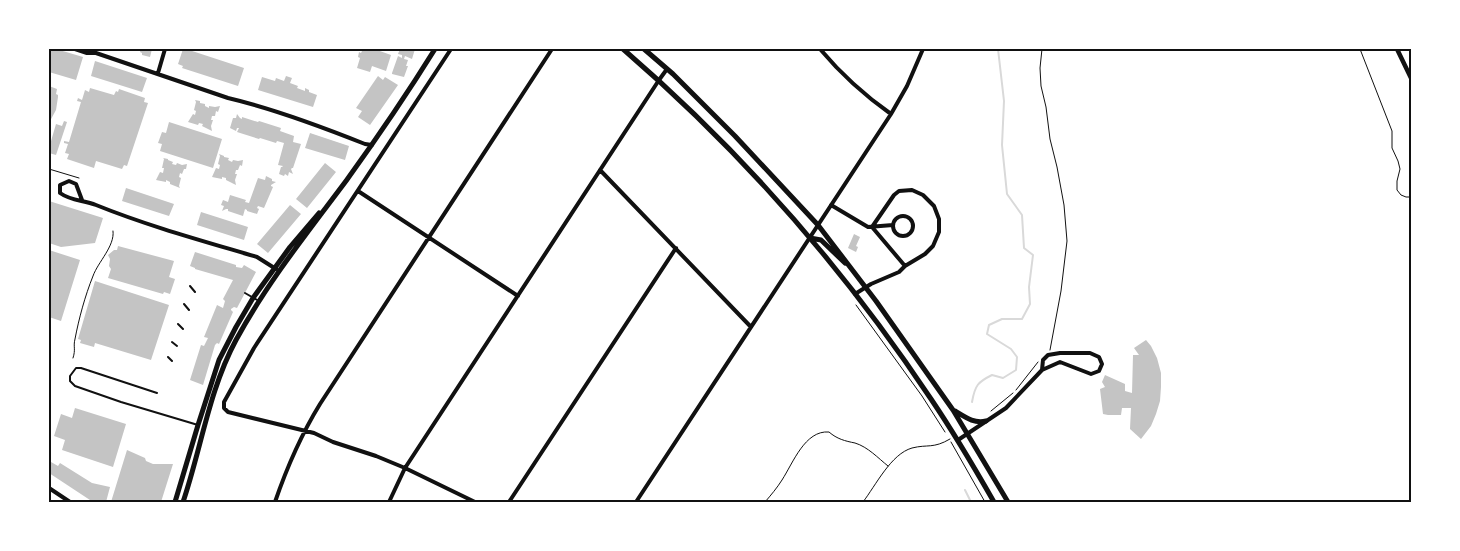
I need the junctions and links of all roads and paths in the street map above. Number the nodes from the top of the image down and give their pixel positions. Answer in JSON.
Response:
{"nodes":[{"id":1,"x":75,"y":49,"type":"edge"},
{"id":2,"x":165,"y":49,"type":"edge"},
{"id":3,"x":435,"y":49,"type":"edge"},
{"id":4,"x":451,"y":49,"type":"edge"},
{"id":5,"x":552,"y":49,"type":"edge"},
{"id":6,"x":623,"y":49,"type":"edge"},
{"id":7,"x":644,"y":49,"type":"edge"},
{"id":8,"x":820,"y":49,"type":"edge"},
{"id":9,"x":923,"y":49,"type":"edge"},
{"id":10,"x":1042,"y":49,"type":"edge"},
{"id":11,"x":1360,"y":49,"type":"edge"},
{"id":12,"x":1397,"y":49,"type":"edge"},
{"id":13,"x":667,"y":69,"type":"junction"},
{"id":14,"x":158,"y":73,"type":"junction"},
{"id":15,"x":1411,"y":78,"type":"edge"},
{"id":16,"x":659,"y":80,"type":"junction"},
{"id":17,"x":891,"y":114,"type":"junction"},
{"id":18,"x":372,"y":145,"type":"junction"},
{"id":19,"x":49,"y":169,"type":"edge"},
{"id":20,"x":600,"y":170,"type":"junction"},
{"id":21,"x":79,"y":178,"type":"dead end"},
{"id":22,"x":358,"y":191,"type":"junction"},
{"id":23,"x":1411,"y":197,"type":"edge"},
{"id":24,"x":82,"y":200,"type":"junction"},
{"id":25,"x":831,"y":205,"type":"junction"},
{"id":26,"x":818,"y":225,"type":"junction"},
{"id":27,"x":892,"y":225,"type":"junction"},
{"id":28,"x":872,"y":228,"type":"junction"},
{"id":29,"x":113,"y":231,"type":"dead end"},
{"id":30,"x":429,"y":238,"type":"junction"},
{"id":31,"x":810,"y":238,"type":"junction"},
{"id":32,"x":676,"y":248,"type":"junction"},
{"id":33,"x":1411,"y":253,"type":"edge"},
{"id":34,"x":1411,"y":265,"type":"edge"},
{"id":35,"x":905,"y":266,"type":"junction"},
{"id":36,"x":277,"y":270,"type":"junction"},
{"id":37,"x":853,"y":271,"type":"junction"},
{"id":38,"x":190,"y":286,"type":"dead end"},
{"id":39,"x":866,"y":287,"type":"junction"},
{"id":40,"x":195,"y":292,"type":"dead end"},
{"id":41,"x":245,"y":294,"type":"dead end"},
{"id":42,"x":855,"y":294,"type":"junction"},
{"id":43,"x":518,"y":296,"type":"junction"},
{"id":44,"x":256,"y":300,"type":"junction"},
{"id":45,"x":855,"y":303,"type":"dead end"},
{"id":46,"x":184,"y":304,"type":"dead end"},
{"id":47,"x":189,"y":310,"type":"dead end"},
{"id":48,"x":178,"y":324,"type":"dead end"},
{"id":49,"x":751,"y":327,"type":"junction"},
{"id":50,"x":183,"y":329,"type":"dead end"},
{"id":51,"x":172,"y":342,"type":"dead end"},
{"id":52,"x":177,"y":346,"type":"dead end"},
{"id":53,"x":1050,"y":350,"type":"dead end"},
{"id":54,"x":1060,"y":353,"type":"junction"},
{"id":55,"x":168,"y":357,"type":"dead end"},
{"id":56,"x":73,"y":358,"type":"dead end"},
{"id":57,"x":172,"y":362,"type":"dead end"},
{"id":58,"x":1037,"y":362,"type":"dead end"},
{"id":59,"x":1060,"y":362,"type":"junction"},
{"id":60,"x":1042,"y":370,"type":"junction"},
{"id":61,"x":157,"y":393,"type":"dead end"},
{"id":62,"x":953,"y":410,"type":"junction"},
{"id":63,"x":990,"y":413,"type":"dead end"},
{"id":64,"x":986,"y":421,"type":"junction"},
{"id":65,"x":198,"y":425,"type":"junction"},
{"id":66,"x":204,"y":427,"type":"junction"},
{"id":67,"x":304,"y":430,"type":"junction"},
{"id":68,"x":945,"y":432,"type":"dead end"},
{"id":69,"x":968,"y":434,"type":"junction"},
{"id":70,"x":958,"y":440,"type":"junction"},
{"id":71,"x":888,"y":466,"type":"junction"},
{"id":72,"x":405,"y":468,"type":"junction"},
{"id":73,"x":49,"y":488,"type":"edge"},
{"id":74,"x":70,"y":502,"type":"edge"},
{"id":75,"x":175,"y":502,"type":"edge"},
{"id":76,"x":183,"y":502,"type":"edge"},
{"id":77,"x":275,"y":502,"type":"edge"},
{"id":78,"x":390,"y":502,"type":"edge"},
{"id":79,"x":475,"y":502,"type":"edge"},
{"id":80,"x":509,"y":502,"type":"edge"},
{"id":81,"x":636,"y":502,"type":"edge"},
{"id":82,"x":765,"y":502,"type":"edge"},
{"id":83,"x":863,"y":502,"type":"edge"},
{"id":84,"x":985,"y":502,"type":"edge"},
{"id":85,"x":994,"y":502,"type":"edge"},
{"id":86,"x":1008,"y":502,"type":"edge"}],
"edges":[{"from":1,"to":14,"type":"street"},
{"from":2,"to":14,"type":"street"},
{"from":3,"to":18,"type":"main road"},
{"from":4,"to":22,"type":"street"},
{"from":5,"to":30,"type":"street"},
{"from":6,"to":16,"type":"main road"},
{"from":7,"to":13,"type":"main road"},
{"from":8,"to":17,"type":"street"},
{"from":9,"to":17,"type":"street"},
{"from":10,"to":53,"type":"path"},
{"from":11,"to":23,"type":"path"},
{"from":12,"to":15,"type":"street"},
{"from":13,"to":16,"type":"street"},
{"from":13,"to":26,"type":"main road"},
{"from":14,"to":18,"type":"street"},
{"from":16,"to":20,"type":"street"},
{"from":16,"to":31,"type":"main road"},
{"from":17,"to":25,"type":"street"},
{"from":18,"to":36,"type":"main road"},
{"from":19,"to":21,"type":"path"},
{"from":20,"to":32,"type":"street"},
{"from":20,"to":43,"type":"street"},
{"from":22,"to":30,"type":"street"},
{"from":22,"to":67,"type":"street"},
{"from":24,"to":24,"type":"street"},
{"from":24,"to":36,"type":"street"},
{"from":25,"to":26,"type":"street"},
{"from":25,"to":28,"type":"street"},
{"from":26,"to":31,"type":"street"},
{"from":26,"to":37,"type":"main road"},
{"from":27,"to":27,"type":"street"},
{"from":27,"to":28,"type":"street"},
{"from":28,"to":35,"type":"street"},
{"from":28,"to":35,"type":"street"},
{"from":29,"to":56,"type":"path"},
{"from":30,"to":43,"type":"street"},
{"from":30,"to":67,"type":"street"},
{"from":31,"to":37,"type":"main road"},
{"from":31,"to":42,"type":"main road"},
{"from":31,"to":49,"type":"street"},
{"from":32,"to":49,"type":"street"},
{"from":32,"to":80,"type":"street"},
{"from":33,"to":34,"type":"path"},
{"from":35,"to":39,"type":"street"},
{"from":36,"to":44,"type":"main road"},
{"from":37,"to":39,"type":"main road"},
{"from":38,"to":40,"type":"lane"},
{"from":39,"to":42,"type":"street"},
{"from":39,"to":62,"type":"main road"},
{"from":41,"to":44,"type":"lane"},
{"from":42,"to":70,"type":"main road"},
{"from":43,"to":72,"type":"street"},
{"from":44,"to":65,"type":"main road"},
{"from":44,"to":66,"type":"main road"},
{"from":45,"to":68,"type":"path"},
{"from":46,"to":47,"type":"lane"},
{"from":48,"to":50,"type":"lane"},
{"from":49,"to":81,"type":"street"},
{"from":51,"to":52,"type":"lane"},
{"from":54,"to":59,"type":"street"},
{"from":54,"to":59,"type":"street"},
{"from":54,"to":60,"type":"street"},
{"from":55,"to":57,"type":"lane"},
{"from":58,"to":63,"type":"path"},
{"from":59,"to":60,"type":"street"},
{"from":60,"to":64,"type":"street"},
{"from":61,"to":65,"type":"lane"},
{"from":62,"to":64,"type":"main road"},
{"from":62,"to":69,"type":"main road"},
{"from":64,"to":69,"type":"street"},
{"from":65,"to":66,"type":"lane"},
{"from":65,"to":75,"type":"main road"},
{"from":66,"to":76,"type":"main road"},
{"from":67,"to":72,"type":"street"},
{"from":67,"to":77,"type":"street"},
{"from":69,"to":70,"type":"street"},
{"from":69,"to":86,"type":"main road"},
{"from":70,"to":85,"type":"main road"},
{"from":71,"to":82,"type":"path"},
{"from":71,"to":83,"type":"path"},
{"from":71,"to":84,"type":"path"},
{"from":72,"to":78,"type":"street"},
{"from":72,"to":79,"type":"street"},
{"from":73,"to":74,"type":"street"}]}
